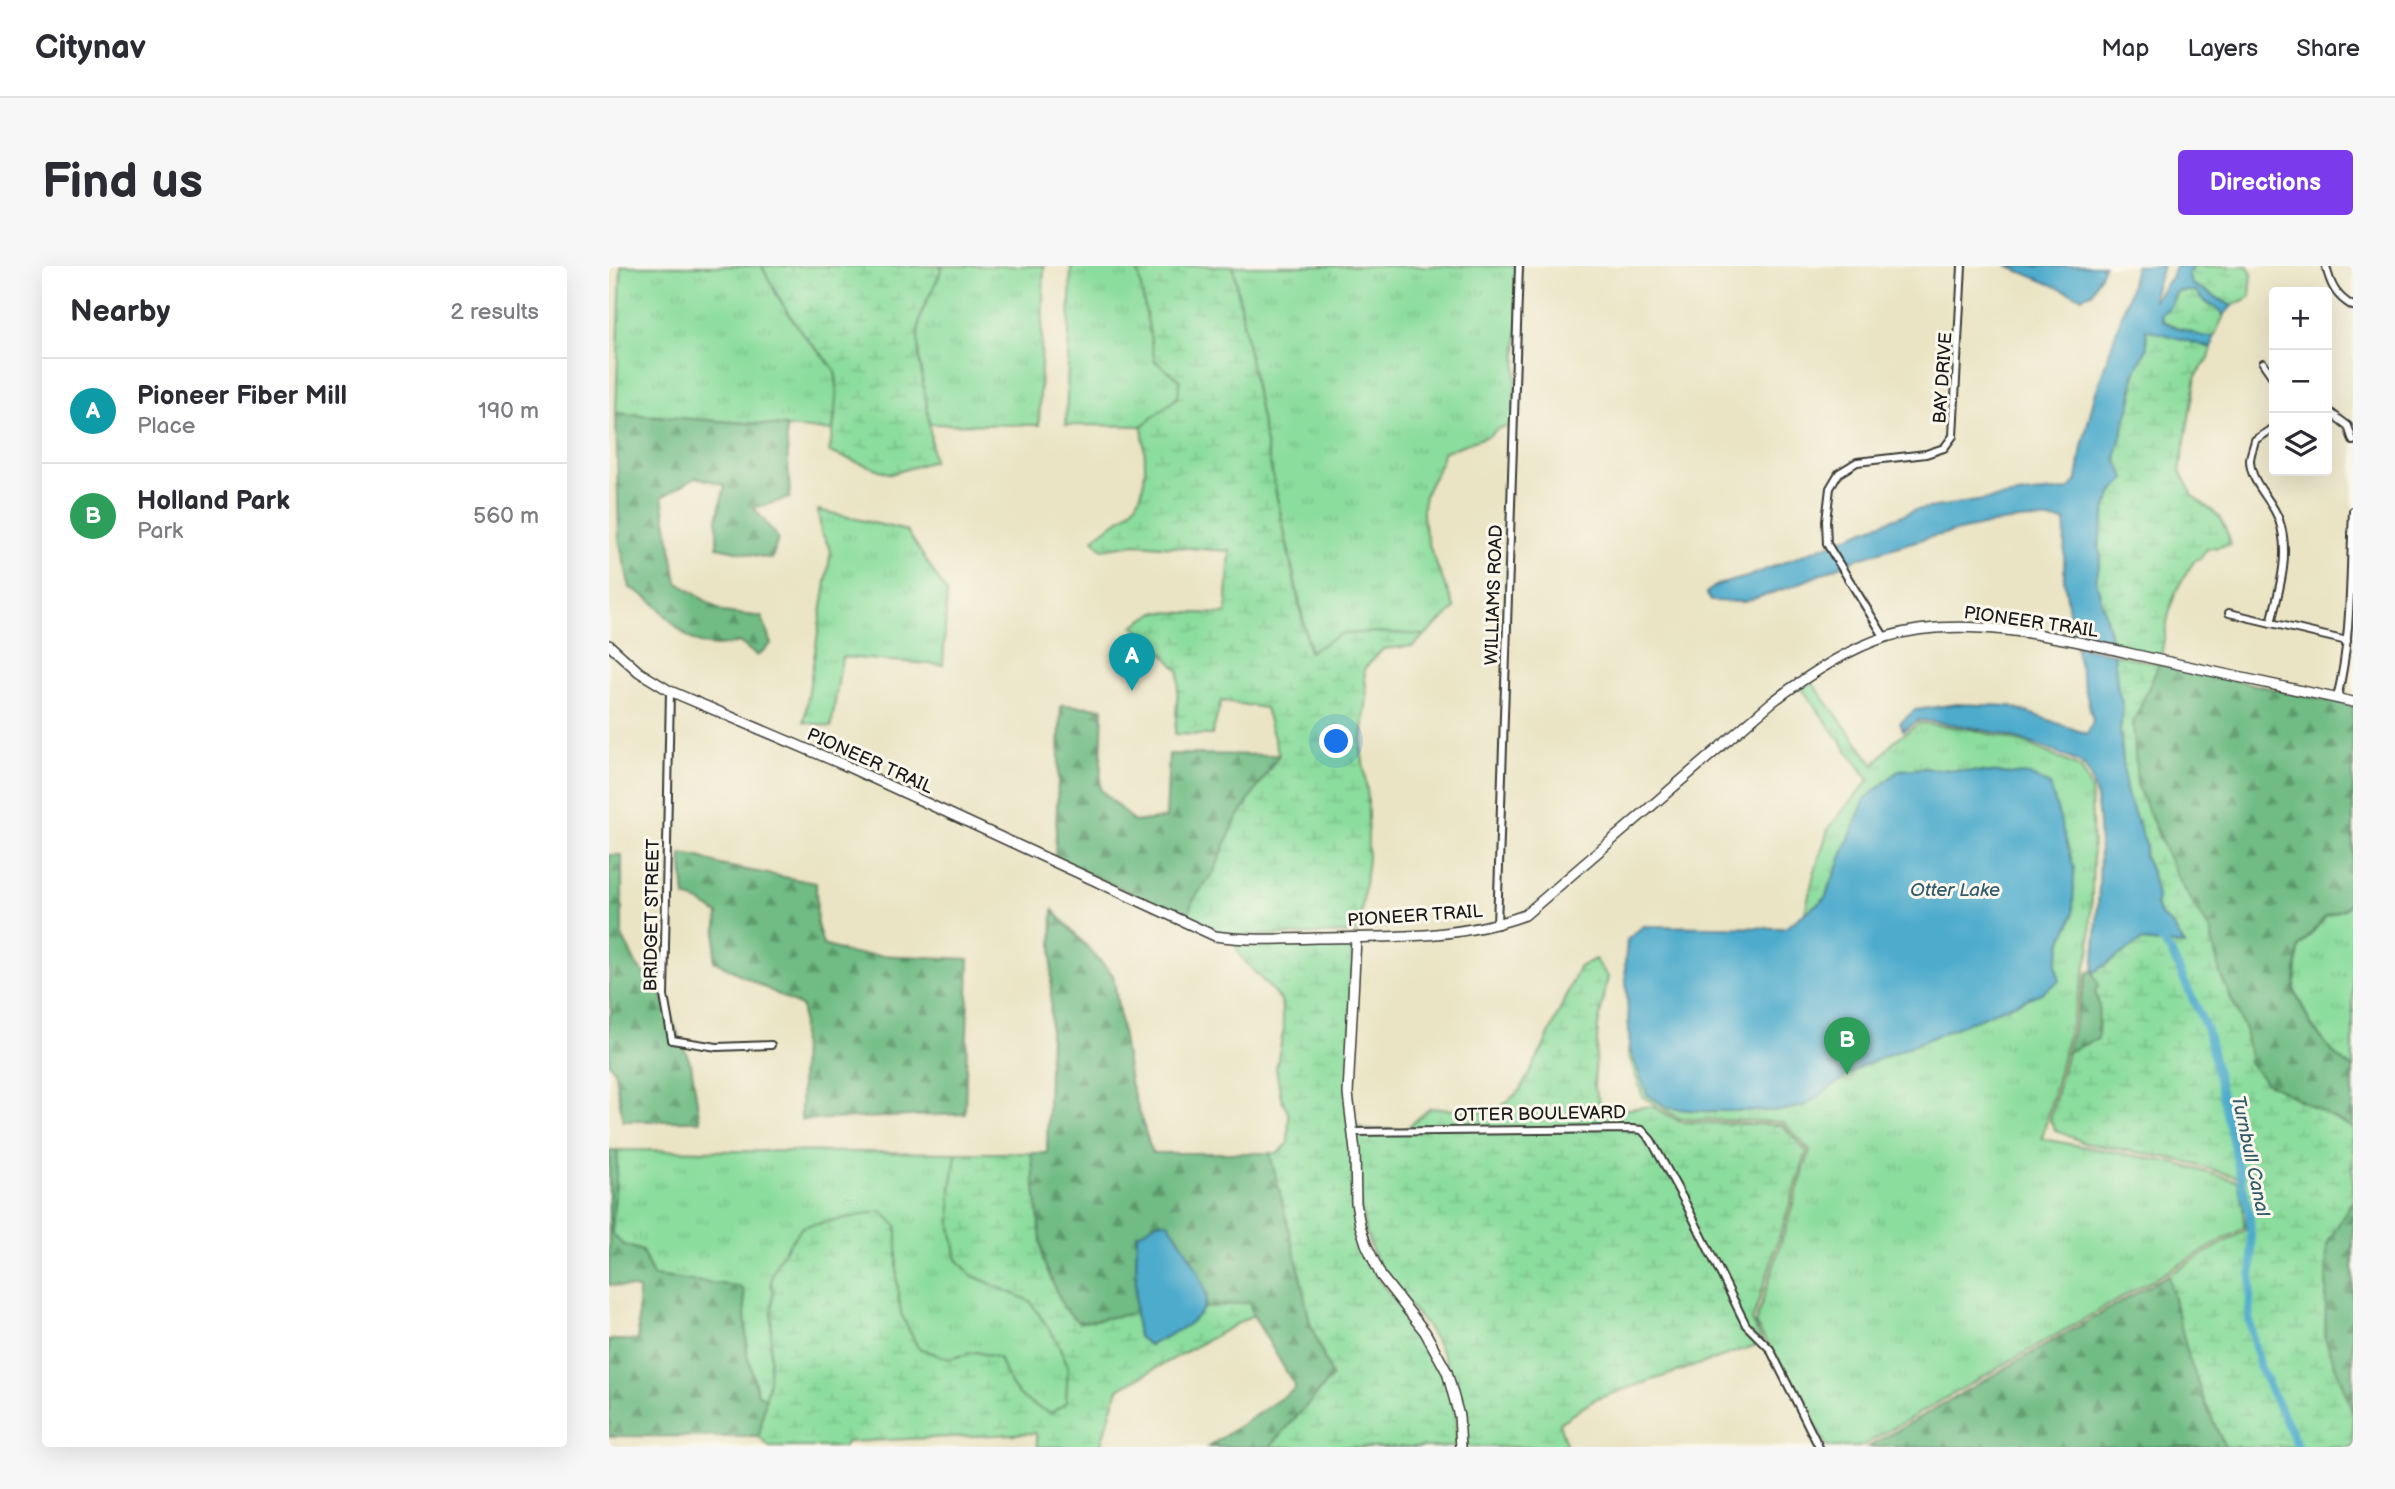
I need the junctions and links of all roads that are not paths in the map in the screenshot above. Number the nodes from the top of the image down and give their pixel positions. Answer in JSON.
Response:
{"nodes":[{"id":1,"x":1519,"y":266,"type":"edge"},
{"id":2,"x":1962,"y":266,"type":"edge"},
{"id":3,"x":2326,"y":266,"type":"edge"},
{"id":4,"x":2353,"y":306,"type":"edge"},
{"id":5,"x":2263,"y":363,"type":"dead end"},
{"id":6,"x":2269,"y":372,"type":"edge"},
{"id":7,"x":2331,"y":413,"type":"edge"},
{"id":8,"x":2269,"y":431,"type":"edge"},
{"id":9,"x":2353,"y":441,"type":"edge"},
{"id":10,"x":2353,"y":511,"type":"edge"},
{"id":11,"x":2229,"y":613,"type":"dead end"},
{"id":12,"x":2271,"y":623,"type":"junction"},
{"id":13,"x":1885,"y":638,"type":"junction"},
{"id":14,"x":2347,"y":641,"type":"junction"},
{"id":15,"x":609,"y":645,"type":"edge"},
{"id":16,"x":670,"y":691,"type":"junction"},
{"id":17,"x":2337,"y":698,"type":"junction"},
{"id":18,"x":2353,"y":702,"type":"edge"},
{"id":19,"x":1497,"y":925,"type":"junction"},
{"id":20,"x":1356,"y":938,"type":"junction"},
{"id":21,"x":771,"y":1045,"type":"dead end"},
{"id":22,"x":1352,"y":1132,"type":"junction"},
{"id":23,"x":1461,"y":1447,"type":"edge"},
{"id":24,"x":1819,"y":1447,"type":"edge"}],
"edges":[{"from":1,"to":19,"type":"street","name":"WILLIAMS ROAD"},
{"from":2,"to":13,"type":"street","name":"BAY DRIVE"},
{"from":3,"to":4,"type":"street"},
{"from":5,"to":6,"type":"street"},
{"from":7,"to":9,"type":"street"},
{"from":8,"to":12,"type":"street"},
{"from":10,"to":14,"type":"street"},
{"from":11,"to":12,"type":"street"},
{"from":12,"to":14,"type":"street"},
{"from":13,"to":17,"type":"street","name":"PIONEER TRAIL"},
{"from":13,"to":19,"type":"street","name":"PIONEER TRAIL"},
{"from":14,"to":17,"type":"street"},
{"from":15,"to":16,"type":"street","name":"PIONEER TRAIL"},
{"from":16,"to":20,"type":"street","name":"PIONEER TRAIL"},
{"from":16,"to":21,"type":"street","name":"BRIDGET STREET"},
{"from":17,"to":18,"type":"street","name":"PIONEER TRAIL"},
{"from":19,"to":20,"type":"street","name":"PIONEER TRAIL"},
{"from":20,"to":22,"type":"street"},
{"from":22,"to":23,"type":"street"},
{"from":22,"to":24,"type":"street","name":"OTTER BOULEVARD"}]}
